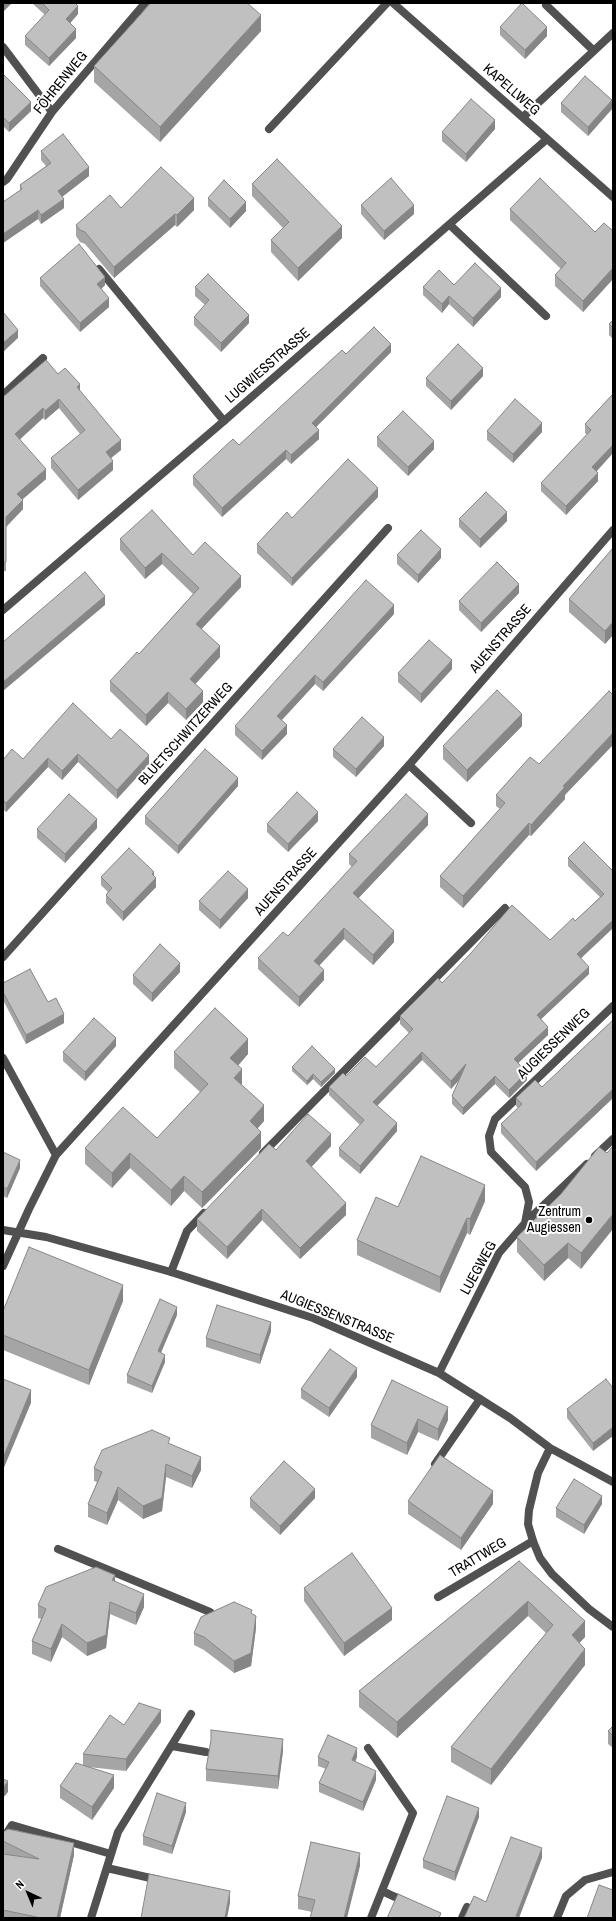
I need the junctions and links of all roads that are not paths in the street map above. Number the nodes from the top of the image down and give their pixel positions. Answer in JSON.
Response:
{"nodes":[{"id":1,"x":144,"y":3,"type":"edge"},
{"id":2,"x":387,"y":3,"type":"edge"},
{"id":3,"x":393,"y":3,"type":"edge"},
{"id":4,"x":546,"y":5,"type":"dead end"},
{"id":5,"x":613,"y":33,"type":"edge"},
{"id":6,"x":3,"y":47,"type":"edge"},
{"id":7,"x":594,"y":51,"type":"junction"},
{"id":8,"x":52,"y":112,"type":"junction"},
{"id":9,"x":523,"y":117,"type":"junction"},
{"id":10,"x":269,"y":130,"type":"dead end"},
{"id":11,"x":547,"y":139,"type":"junction"},
{"id":12,"x":3,"y":182,"type":"edge"},
{"id":13,"x":613,"y":197,"type":"edge"},
{"id":14,"x":450,"y":225,"type":"junction"},
{"id":15,"x":91,"y":259,"type":"edge"},
{"id":16,"x":546,"y":316,"type":"dead end"},
{"id":17,"x":43,"y":358,"type":"dead end"},
{"id":18,"x":3,"y":395,"type":"edge"},
{"id":19,"x":224,"y":421,"type":"junction"},
{"id":20,"x":388,"y":528,"type":"dead end"},
{"id":21,"x":613,"y":530,"type":"edge"},
{"id":22,"x":3,"y":610,"type":"edge"},
{"id":23,"x":409,"y":765,"type":"junction"},
{"id":24,"x":471,"y":822,"type":"dead end"},
{"id":25,"x":505,"y":908,"type":"dead end"},
{"id":26,"x":3,"y":957,"type":"edge"},
{"id":27,"x":613,"y":1006,"type":"edge"},
{"id":28,"x":3,"y":1058,"type":"edge"},
{"id":29,"x":613,"y":1139,"type":"edge"},
{"id":30,"x":56,"y":1156,"type":"junction"},
{"id":31,"x":259,"y":1157,"type":"edge"},
{"id":32,"x":209,"y":1208,"type":"edge"},
{"id":33,"x":525,"y":1223,"type":"junction"},
{"id":34,"x":3,"y":1230,"type":"edge"},
{"id":35,"x":19,"y":1233,"type":"junction"},
{"id":36,"x":3,"y":1266,"type":"edge"},
{"id":37,"x":171,"y":1272,"type":"junction"},
{"id":38,"x":439,"y":1373,"type":"junction"},
{"id":39,"x":480,"y":1399,"type":"junction"},
{"id":40,"x":550,"y":1448,"type":"junction"},
{"id":41,"x":429,"y":1472,"type":"edge"},
{"id":42,"x":613,"y":1482,"type":"edge"},
{"id":43,"x":533,"y":1541,"type":"junction"},
{"id":44,"x":58,"y":1549,"type":"dead end"},
{"id":45,"x":438,"y":1597,"type":"dead end"},
{"id":46,"x":210,"y":1612,"type":"edge"},
{"id":47,"x":613,"y":1627,"type":"edge"},
{"id":48,"x":192,"y":1714,"type":"dead end"},
{"id":49,"x":172,"y":1746,"type":"junction"},
{"id":50,"x":368,"y":1748,"type":"dead end"},
{"id":51,"x":206,"y":1752,"type":"dead end"},
{"id":52,"x":3,"y":1838,"type":"edge"},
{"id":53,"x":111,"y":1854,"type":"junction"},
{"id":54,"x":107,"y":1868,"type":"junction"},
{"id":55,"x":613,"y":1872,"type":"edge"},
{"id":56,"x":167,"y":1882,"type":"edge"},
{"id":57,"x":382,"y":1891,"type":"junction"},
{"id":58,"x":411,"y":1905,"type":"edge"},
{"id":59,"x":467,"y":1907,"type":"edge"},
{"id":60,"x":91,"y":1918,"type":"edge"},
{"id":61,"x":371,"y":1918,"type":"edge"},
{"id":62,"x":462,"y":1918,"type":"edge"},
{"id":63,"x":557,"y":1918,"type":"edge"}],
"edges":[{"from":1,"to":8,"type":"street","name":"FÖHRENWEG"},
{"from":2,"to":10,"type":"street"},
{"from":3,"to":9,"type":"street","name":"KAPELLWEG"},
{"from":4,"to":7,"type":"street"},
{"from":5,"to":7,"type":"street"},
{"from":6,"to":8,"type":"street"},
{"from":7,"to":9,"type":"street"},
{"from":8,"to":12,"type":"street","name":"FÖHRENWEG"},
{"from":9,"to":11,"type":"street","name":"KAPELLWEG"},
{"from":11,"to":13,"type":"street","name":"KAPELLWEG"},
{"from":11,"to":14,"type":"street","name":"LUGWIESSTRASSE"},
{"from":14,"to":16,"type":"street"},
{"from":14,"to":19,"type":"street","name":"LUGWIESSTRASSE"},
{"from":15,"to":19,"type":"street"},
{"from":17,"to":18,"type":"street"},
{"from":19,"to":22,"type":"street","name":"LUGWIESSTRASSE"},
{"from":20,"to":26,"type":"street","name":"BLUETSCHWITZERWEG"},
{"from":21,"to":23,"type":"street","name":"AUENSTRASSE"},
{"from":23,"to":24,"type":"street"},
{"from":23,"to":30,"type":"street","name":"AUENSTRASSE"},
{"from":25,"to":31,"type":"street"},
{"from":27,"to":33,"type":"street","name":"AUGIESSENWEG"},
{"from":28,"to":30,"type":"street"},
{"from":29,"to":33,"type":"street","name":"LUEGWEG"},
{"from":30,"to":35,"type":"street","name":"AUENSTRASSE"},
{"from":32,"to":37,"type":"street"},
{"from":33,"to":38,"type":"street","name":"LUEGWEG"},
{"from":34,"to":35,"type":"street","name":"AUGIESSENSTRASSE"},
{"from":35,"to":36,"type":"street","name":"AUENSTRASSE"},
{"from":35,"to":37,"type":"street","name":"AUGIESSENSTRASSE"},
{"from":37,"to":38,"type":"street","name":"AUGIESSENSTRASSE"},
{"from":38,"to":39,"type":"street","name":"AUGIESSENSTRASSE"},
{"from":39,"to":40,"type":"street","name":"AUGIESSENSTRASSE"},
{"from":39,"to":41,"type":"street"},
{"from":40,"to":42,"type":"street","name":"AUGIESSENSTRASSE"},
{"from":40,"to":43,"type":"street"},
{"from":43,"to":45,"type":"street","name":"TRATTWEG"},
{"from":43,"to":47,"type":"street"},
{"from":44,"to":46,"type":"street"},
{"from":48,"to":49,"type":"street"},
{"from":49,"to":51,"type":"street"},
{"from":49,"to":53,"type":"street"},
{"from":50,"to":57,"type":"street"},
{"from":52,"to":53,"type":"street"},
{"from":53,"to":54,"type":"street"},
{"from":54,"to":56,"type":"street"},
{"from":54,"to":60,"type":"street"},
{"from":55,"to":63,"type":"street"},
{"from":57,"to":58,"type":"street"},
{"from":57,"to":61,"type":"street"},
{"from":59,"to":62,"type":"street"}]}
